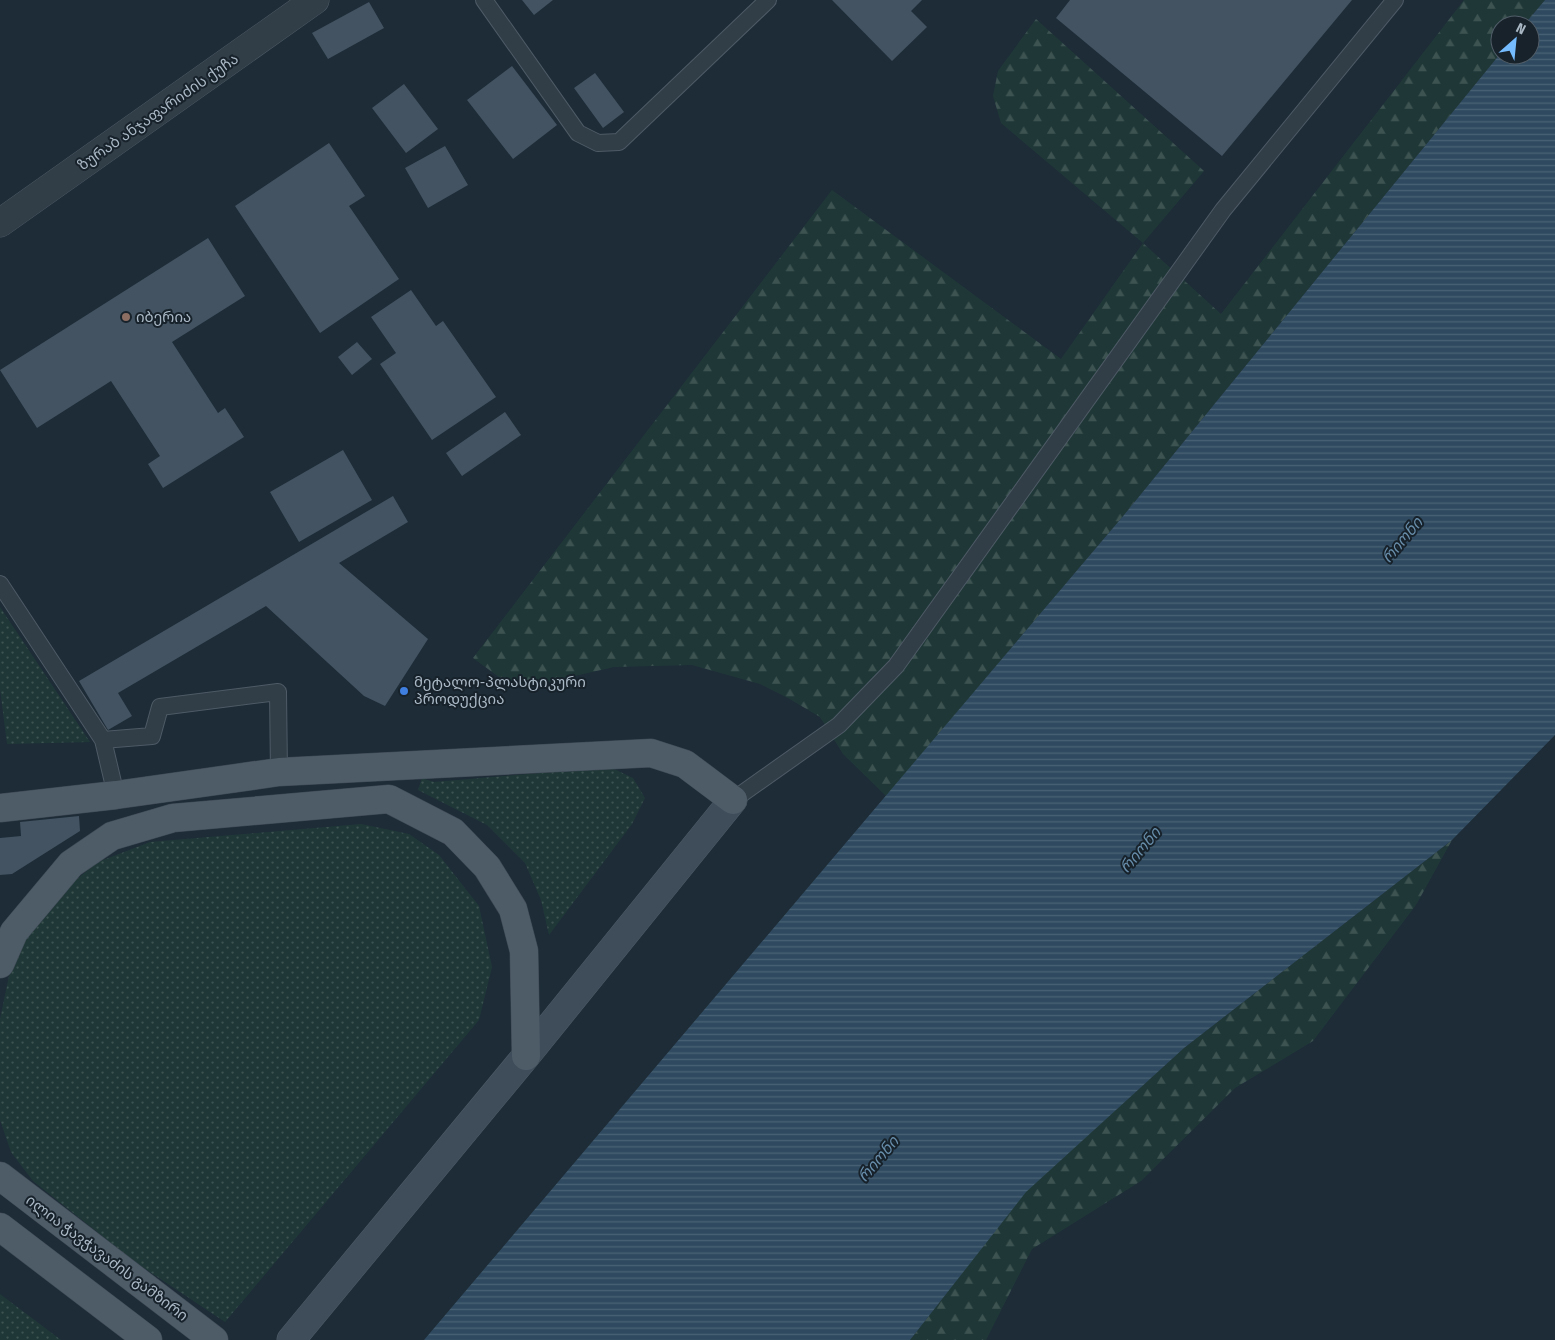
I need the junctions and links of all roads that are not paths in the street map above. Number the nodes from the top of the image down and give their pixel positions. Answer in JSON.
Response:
{"nodes":[{"id":1,"x":315,"y":0,"type":"edge"},
{"id":2,"x":484,"y":0,"type":"edge"},
{"id":3,"x":768,"y":0,"type":"edge"},
{"id":4,"x":1395,"y":0,"type":"edge"},
{"id":5,"x":0,"y":223,"type":"edge"},
{"id":6,"x":0,"y":584,"type":"edge"},
{"id":7,"x":103,"y":740,"type":"junction"},
{"id":8,"x":279,"y":772,"type":"junction"},
{"id":9,"x":116,"y":795,"type":"junction"},
{"id":10,"x":733,"y":800,"type":"junction"},
{"id":11,"x":0,"y":808,"type":"edge"},
{"id":12,"x":0,"y":964,"type":"edge"},
{"id":13,"x":526,"y":1056,"type":"junction"},
{"id":14,"x":3,"y":1176,"type":"edge"},
{"id":15,"x":3,"y":1229,"type":"edge"},
{"id":16,"x":148,"y":1340,"type":"edge"},
{"id":17,"x":214,"y":1340,"type":"edge"},
{"id":18,"x":291,"y":1340,"type":"edge"}],
"edges":[{"from":1,"to":5,"type":"street","name":"ზურაბ ანჯაფარიძის ქუჩა"},
{"from":2,"to":3,"type":"lane"},
{"from":4,"to":10,"type":"lane"},
{"from":6,"to":7,"type":"lane"},
{"from":7,"to":8,"type":"lane"},
{"from":7,"to":9,"type":"lane"},
{"from":8,"to":9,"type":"main road"},
{"from":8,"to":10,"type":"main road"},
{"from":9,"to":11,"type":"main road"},
{"from":10,"to":13,"type":"street"},
{"from":12,"to":13,"type":"main road"},
{"from":13,"to":18,"type":"street"},
{"from":14,"to":17,"type":"main road","name":"ილია ჭავჭავაძის გამზირი"},
{"from":15,"to":16,"type":"main road"}]}
